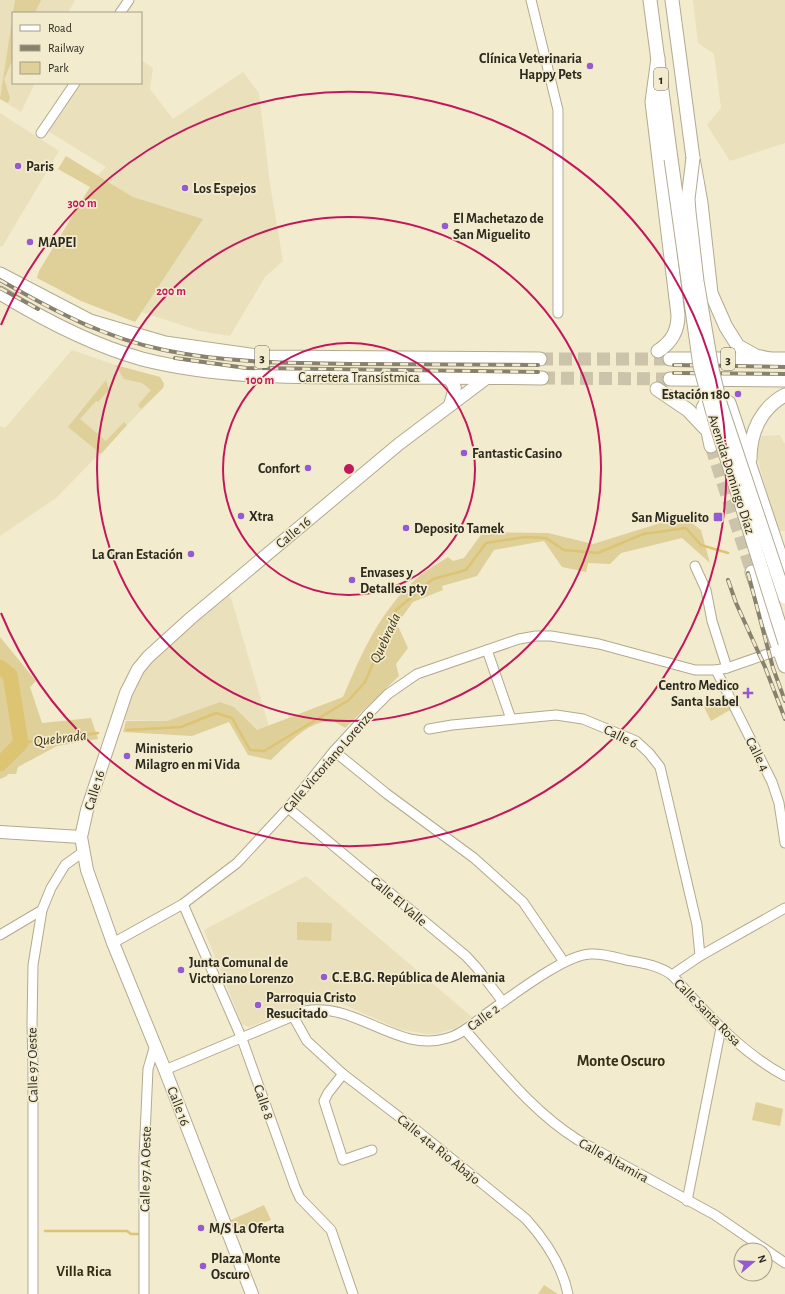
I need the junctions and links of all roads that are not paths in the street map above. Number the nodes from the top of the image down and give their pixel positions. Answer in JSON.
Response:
{"nodes":[{"id":1,"x":129,"y":0,"type":"edge"},
{"id":2,"x":532,"y":0,"type":"edge"},
{"id":3,"x":650,"y":0,"type":"edge"},
{"id":4,"x":672,"y":0,"type":"edge"},
{"id":5,"x":121,"y":12,"type":"edge"},
{"id":6,"x":658,"y":58,"type":"junction"},
{"id":7,"x":74,"y":84,"type":"edge"},
{"id":8,"x":41,"y":134,"type":"dead end"},
{"id":9,"x":693,"y":158,"type":"junction"},
{"id":10,"x":0,"y":274,"type":"edge"},
{"id":11,"x":0,"y":293,"type":"edge"},
{"id":12,"x":711,"y":293,"type":"junction"},
{"id":13,"x":678,"y":307,"type":"junction"},
{"id":14,"x":558,"y":313,"type":"dead end"},
{"id":15,"x":658,"y":350,"type":"tunnel mouth"},
{"id":16,"x":540,"y":359,"type":"tunnel mouth"},
{"id":17,"x":670,"y":359,"type":"tunnel mouth"},
{"id":18,"x":770,"y":359,"type":"junction"},
{"id":19,"x":785,"y":359,"type":"edge"},
{"id":20,"x":446,"y":377,"type":"junction"},
{"id":21,"x":488,"y":377,"type":"junction"},
{"id":22,"x":542,"y":378,"type":"tunnel mouth"},
{"id":23,"x":670,"y":379,"type":"tunnel mouth"},
{"id":24,"x":785,"y":380,"type":"edge"},
{"id":25,"x":658,"y":389,"type":"tunnel mouth"},
{"id":26,"x":785,"y":395,"type":"edge"},
{"id":27,"x":450,"y":405,"type":"junction"},
{"id":28,"x":707,"y":430,"type":"junction"},
{"id":29,"x":711,"y":446,"type":"tunnel mouth"},
{"id":30,"x":754,"y":480,"type":"junction"},
{"id":31,"x":695,"y":566,"type":"dead end"},
{"id":32,"x":785,"y":570,"type":"edge"},
{"id":33,"x":752,"y":572,"type":"tunnel mouth"},
{"id":34,"x":785,"y":597,"type":"edge"},
{"id":35,"x":782,"y":646,"type":"edge"},
{"id":36,"x":486,"y":650,"type":"junction"},
{"id":37,"x":785,"y":666,"type":"edge"},
{"id":38,"x":727,"y":668,"type":"junction"},
{"id":39,"x":716,"y":670,"type":"junction"},
{"id":40,"x":511,"y":719,"type":"junction"},
{"id":41,"x":429,"y":729,"type":"dead end"},
{"id":42,"x":334,"y":751,"type":"junction"},
{"id":43,"x":288,"y":808,"type":"junction"},
{"id":44,"x":0,"y":832,"type":"edge"},
{"id":45,"x":81,"y":837,"type":"junction"},
{"id":46,"x":785,"y":842,"type":"edge"},
{"id":47,"x":83,"y":852,"type":"junction"},
{"id":48,"x":183,"y":904,"type":"junction"},
{"id":49,"x":785,"y":908,"type":"edge"},
{"id":50,"x":42,"y":910,"type":"junction"},
{"id":51,"x":0,"y":935,"type":"edge"},
{"id":52,"x":113,"y":943,"type":"junction"},
{"id":53,"x":700,"y":956,"type":"junction"},
{"id":54,"x":564,"y":962,"type":"junction"},
{"id":55,"x":672,"y":975,"type":"junction"},
{"id":56,"x":503,"y":1002,"type":"junction"},
{"id":57,"x":293,"y":1016,"type":"junction"},
{"id":58,"x":721,"y":1028,"type":"junction"},
{"id":59,"x":465,"y":1030,"type":"junction"},
{"id":60,"x":242,"y":1039,"type":"junction"},
{"id":61,"x":155,"y":1045,"type":"junction"},
{"id":62,"x":165,"y":1070,"type":"junction"},
{"id":63,"x":343,"y":1074,"type":"junction"},
{"id":64,"x":785,"y":1076,"type":"edge"},
{"id":65,"x":372,"y":1150,"type":"dead end"},
{"id":66,"x":688,"y":1201,"type":"junction"},
{"id":67,"x":785,"y":1263,"type":"edge"},
{"id":68,"x":33,"y":1294,"type":"edge"},
{"id":69,"x":144,"y":1294,"type":"edge"},
{"id":70,"x":252,"y":1294,"type":"edge"},
{"id":71,"x":353,"y":1294,"type":"edge"},
{"id":72,"x":568,"y":1294,"type":"edge"}],
"edges":[{"from":1,"to":5,"type":"street"},
{"from":2,"to":14,"type":"street"},
{"from":3,"to":6,"type":"main road","number":"1"},
{"from":4,"to":9,"type":"main road","number":"1"},
{"from":6,"to":13,"type":"main road"},
{"from":6,"to":35,"type":"main road","name":"Avenida Domingo Díaz","number":"1","bridge":true},
{"from":7,"to":8,"type":"street"},
{"from":9,"to":12,"type":"main road"},
{"from":9,"to":34,"type":"main road","name":"Avenida Domingo Díaz","bridge":true},
{"from":10,"to":16,"type":"main road","name":"Carretera Transístmica","number":"3"},
{"from":11,"to":20,"type":"main road","name":"Carretera Transístmica","number":"3"},
{"from":12,"to":13,"type":"main road"},
{"from":12,"to":18,"type":"main road"},
{"from":13,"to":15,"type":"main road"},
{"from":17,"to":18,"type":"main road","number":"3"},
{"from":18,"to":19,"type":"main road","number":"3"},
{"from":20,"to":21,"type":"main road","name":"Carretera Transístmica","number":"3"},
{"from":20,"to":27,"type":"main road"},
{"from":21,"to":22,"type":"main road","name":"Carretera Transístmica","number":"3"},
{"from":21,"to":27,"type":"main road","name":"Calle 16"},
{"from":23,"to":24,"type":"main road","number":"3"},
{"from":25,"to":28,"type":"main road"},
{"from":26,"to":30,"type":"main road"},
{"from":27,"to":45,"type":"main road","name":"Calle 16"},
{"from":28,"to":29,"type":"main road"},
{"from":28,"to":30,"type":"main road"},
{"from":30,"to":32,"type":"main road"},
{"from":31,"to":38,"type":"street"},
{"from":33,"to":35,"type":"main road"},
{"from":35,"to":37,"type":"main road"},
{"from":35,"to":38,"type":"street","name":"Calle Victoriano Lorenzo"},
{"from":36,"to":39,"type":"street","name":"Calle Victoriano Lorenzo"},
{"from":36,"to":40,"type":"street"},
{"from":36,"to":42,"type":"street","name":"Calle Victoriano Lorenzo"},
{"from":38,"to":39,"type":"street","name":"Calle Victoriano Lorenzo"},
{"from":39,"to":46,"type":"street","name":"Calle 4"},
{"from":40,"to":41,"type":"street","name":"Calle 6"},
{"from":40,"to":53,"type":"street","name":"Calle 6"},
{"from":42,"to":43,"type":"street","name":"Calle Victoriano Lorenzo"},
{"from":42,"to":54,"type":"street"},
{"from":43,"to":48,"type":"street","name":"Calle Victoriano Lorenzo"},
{"from":43,"to":56,"type":"street","name":"Calle El Valle"},
{"from":44,"to":45,"type":"main road"},
{"from":45,"to":47,"type":"main road","name":"Calle 16"},
{"from":47,"to":50,"type":"street","name":"Calle 97 Oeste"},
{"from":47,"to":52,"type":"main road","name":"Calle 16"},
{"from":48,"to":52,"type":"street","name":"Calle Victoriano Lorenzo"},
{"from":48,"to":60,"type":"street","name":"Calle 8"},
{"from":49,"to":53,"type":"street"},
{"from":50,"to":51,"type":"street"},
{"from":50,"to":68,"type":"street","name":"Calle 97 Oeste"},
{"from":52,"to":61,"type":"main road","name":"Calle 16"},
{"from":53,"to":55,"type":"street"},
{"from":54,"to":55,"type":"street","name":"Calle 2"},
{"from":54,"to":56,"type":"street","name":"Calle 2"},
{"from":55,"to":58,"type":"street","name":"Calle Santa Rosa"},
{"from":56,"to":59,"type":"street","name":"Calle 2"},
{"from":57,"to":59,"type":"street","name":"Calle 2"},
{"from":57,"to":60,"type":"street","name":"Calle 2"},
{"from":57,"to":63,"type":"street","name":"Calle 4ta Rio Abajo"},
{"from":58,"to":64,"type":"street","name":"Calle Santa Rosa"},
{"from":58,"to":66,"type":"street"},
{"from":59,"to":66,"type":"street","name":"Calle Altamira"},
{"from":60,"to":62,"type":"street","name":"Calle 2"},
{"from":60,"to":71,"type":"street","name":"Calle 8"},
{"from":61,"to":62,"type":"main road","name":"Calle 16"},
{"from":61,"to":69,"type":"street","name":"Calle 97 A Oeste"},
{"from":62,"to":70,"type":"main road","name":"Calle 16"},
{"from":63,"to":65,"type":"street"},
{"from":63,"to":72,"type":"street","name":"Calle 4ta Rio Abajo"},
{"from":66,"to":67,"type":"street","name":"Calle Altamira"}]}
